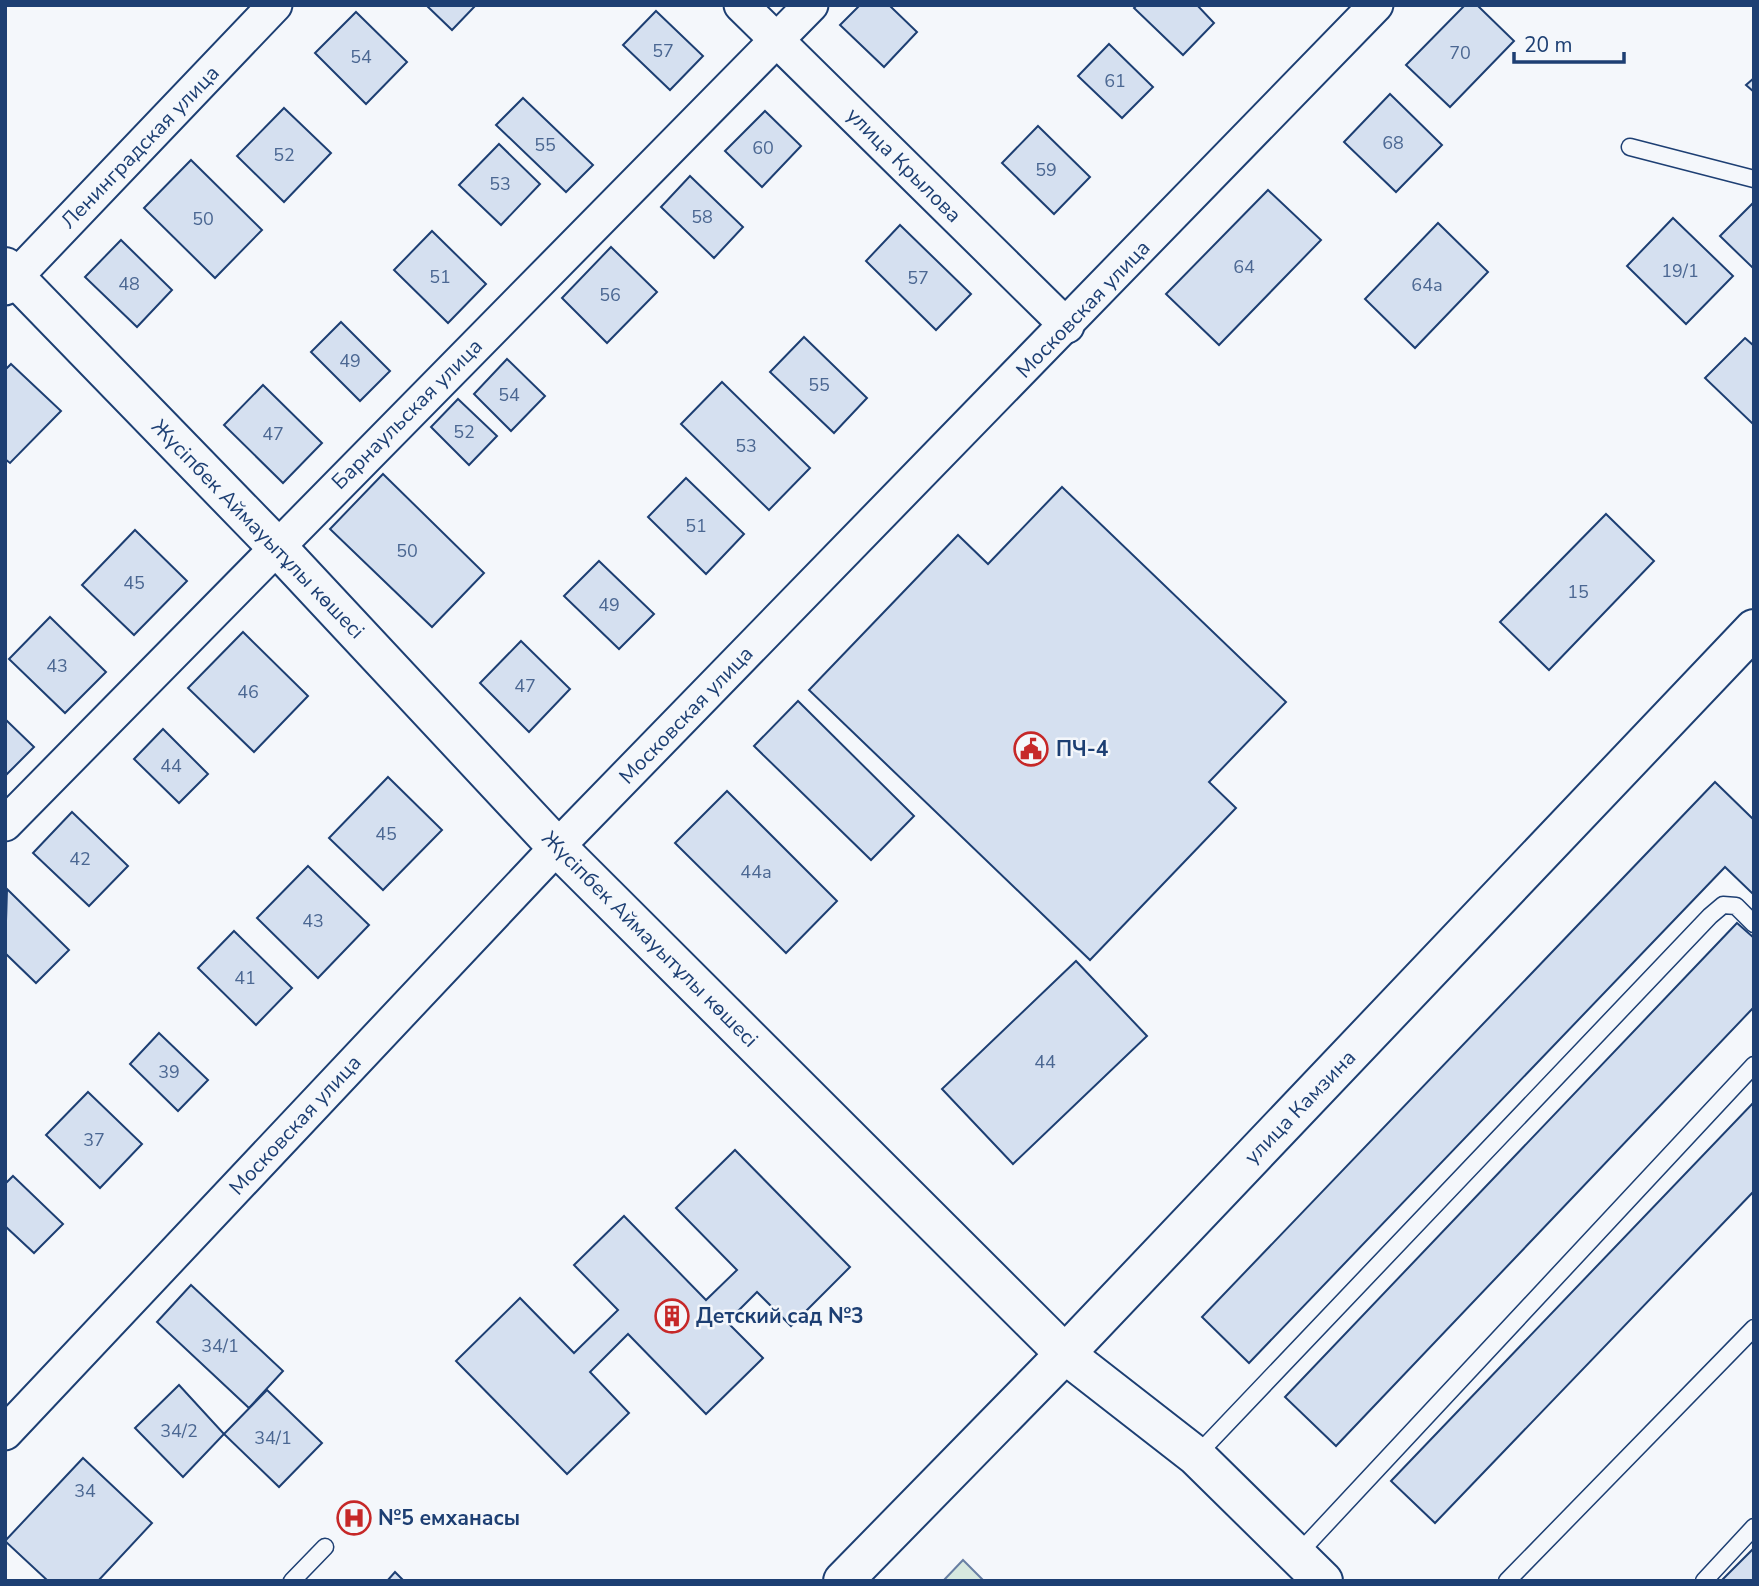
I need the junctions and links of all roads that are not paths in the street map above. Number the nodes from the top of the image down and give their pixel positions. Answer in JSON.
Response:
{"nodes":[{"id":1,"x":275,"y":5,"type":"edge"},
{"id":2,"x":741,"y":5,"type":"edge"},
{"id":3,"x":811,"y":5,"type":"edge"},
{"id":4,"x":1376,"y":5,"type":"edge"},
{"id":5,"x":778,"y":41,"type":"junction"},
{"id":6,"x":1630,"y":147,"type":"dead end"},
{"id":7,"x":1754,"y":179,"type":"edge"},
{"id":8,"x":9,"y":277,"type":"edge"},
{"id":9,"x":1067,"y":326,"type":"junction"},
{"id":10,"x":276,"y":546,"type":"junction"},
{"id":11,"x":1749,"y":645,"type":"edge"},
{"id":12,"x":5,"y":824,"type":"edge"},
{"id":13,"x":557,"y":847,"type":"junction"},
{"id":14,"x":1754,"y":923,"type":"edge"},
{"id":15,"x":1754,"y":1065,"type":"edge"},
{"id":16,"x":1754,"y":1328,"type":"edge"},
{"id":17,"x":1065,"y":1354,"type":"junction"},
{"id":18,"x":5,"y":1433,"type":"edge"},
{"id":19,"x":1196,"y":1457,"type":"junction"},
{"id":20,"x":1754,"y":1527,"type":"edge"},
{"id":21,"x":325,"y":1547,"type":"dead end"},
{"id":22,"x":1310,"y":1568,"type":"edge"},
{"id":23,"x":292,"y":1581,"type":"edge"},
{"id":24,"x":843,"y":1581,"type":"edge"},
{"id":25,"x":1507,"y":1581,"type":"edge"},
{"id":26,"x":1704,"y":1581,"type":"edge"}],
"edges":[{"from":1,"to":8,"type":"street","name":"Ленинградская улица"},
{"from":2,"to":5,"type":"street","name":"улица Крылова"},
{"from":3,"to":5,"type":"street","name":"Барнаульская улица"},
{"from":4,"to":9,"type":"street","name":"Московская улица"},
{"from":5,"to":9,"type":"street","name":"улица Крылова"},
{"from":5,"to":10,"type":"street","name":"Барнаульская улица"},
{"from":6,"to":7,"type":"lane"},
{"from":8,"to":10,"type":"street","name":"Жүсіпбек Аймауытұлы көшесі"},
{"from":9,"to":13,"type":"street","name":"Московская улица"},
{"from":10,"to":12,"type":"street","name":"Барнаульская улица"},
{"from":10,"to":13,"type":"street","name":"Жүсіпбек Аймауытұлы көшесі"},
{"from":11,"to":17,"type":"street","name":"улица Камзина"},
{"from":13,"to":17,"type":"street","name":"Жүсіпбек Аймауытұлы көшесі"},
{"from":13,"to":18,"type":"street","name":"Московская улица"},
{"from":14,"to":19,"type":"lane"},
{"from":15,"to":22,"type":"lane"},
{"from":16,"to":25,"type":"lane"},
{"from":17,"to":19,"type":"street","name":"Жүсіпбек Аймауытұлы көшесі"},
{"from":17,"to":24,"type":"street","name":"улица Камзина"},
{"from":19,"to":22,"type":"street","name":"Жүсіпбек Аймауытұлы көшесі"},
{"from":20,"to":26,"type":"lane"},
{"from":21,"to":23,"type":"lane"}]}
